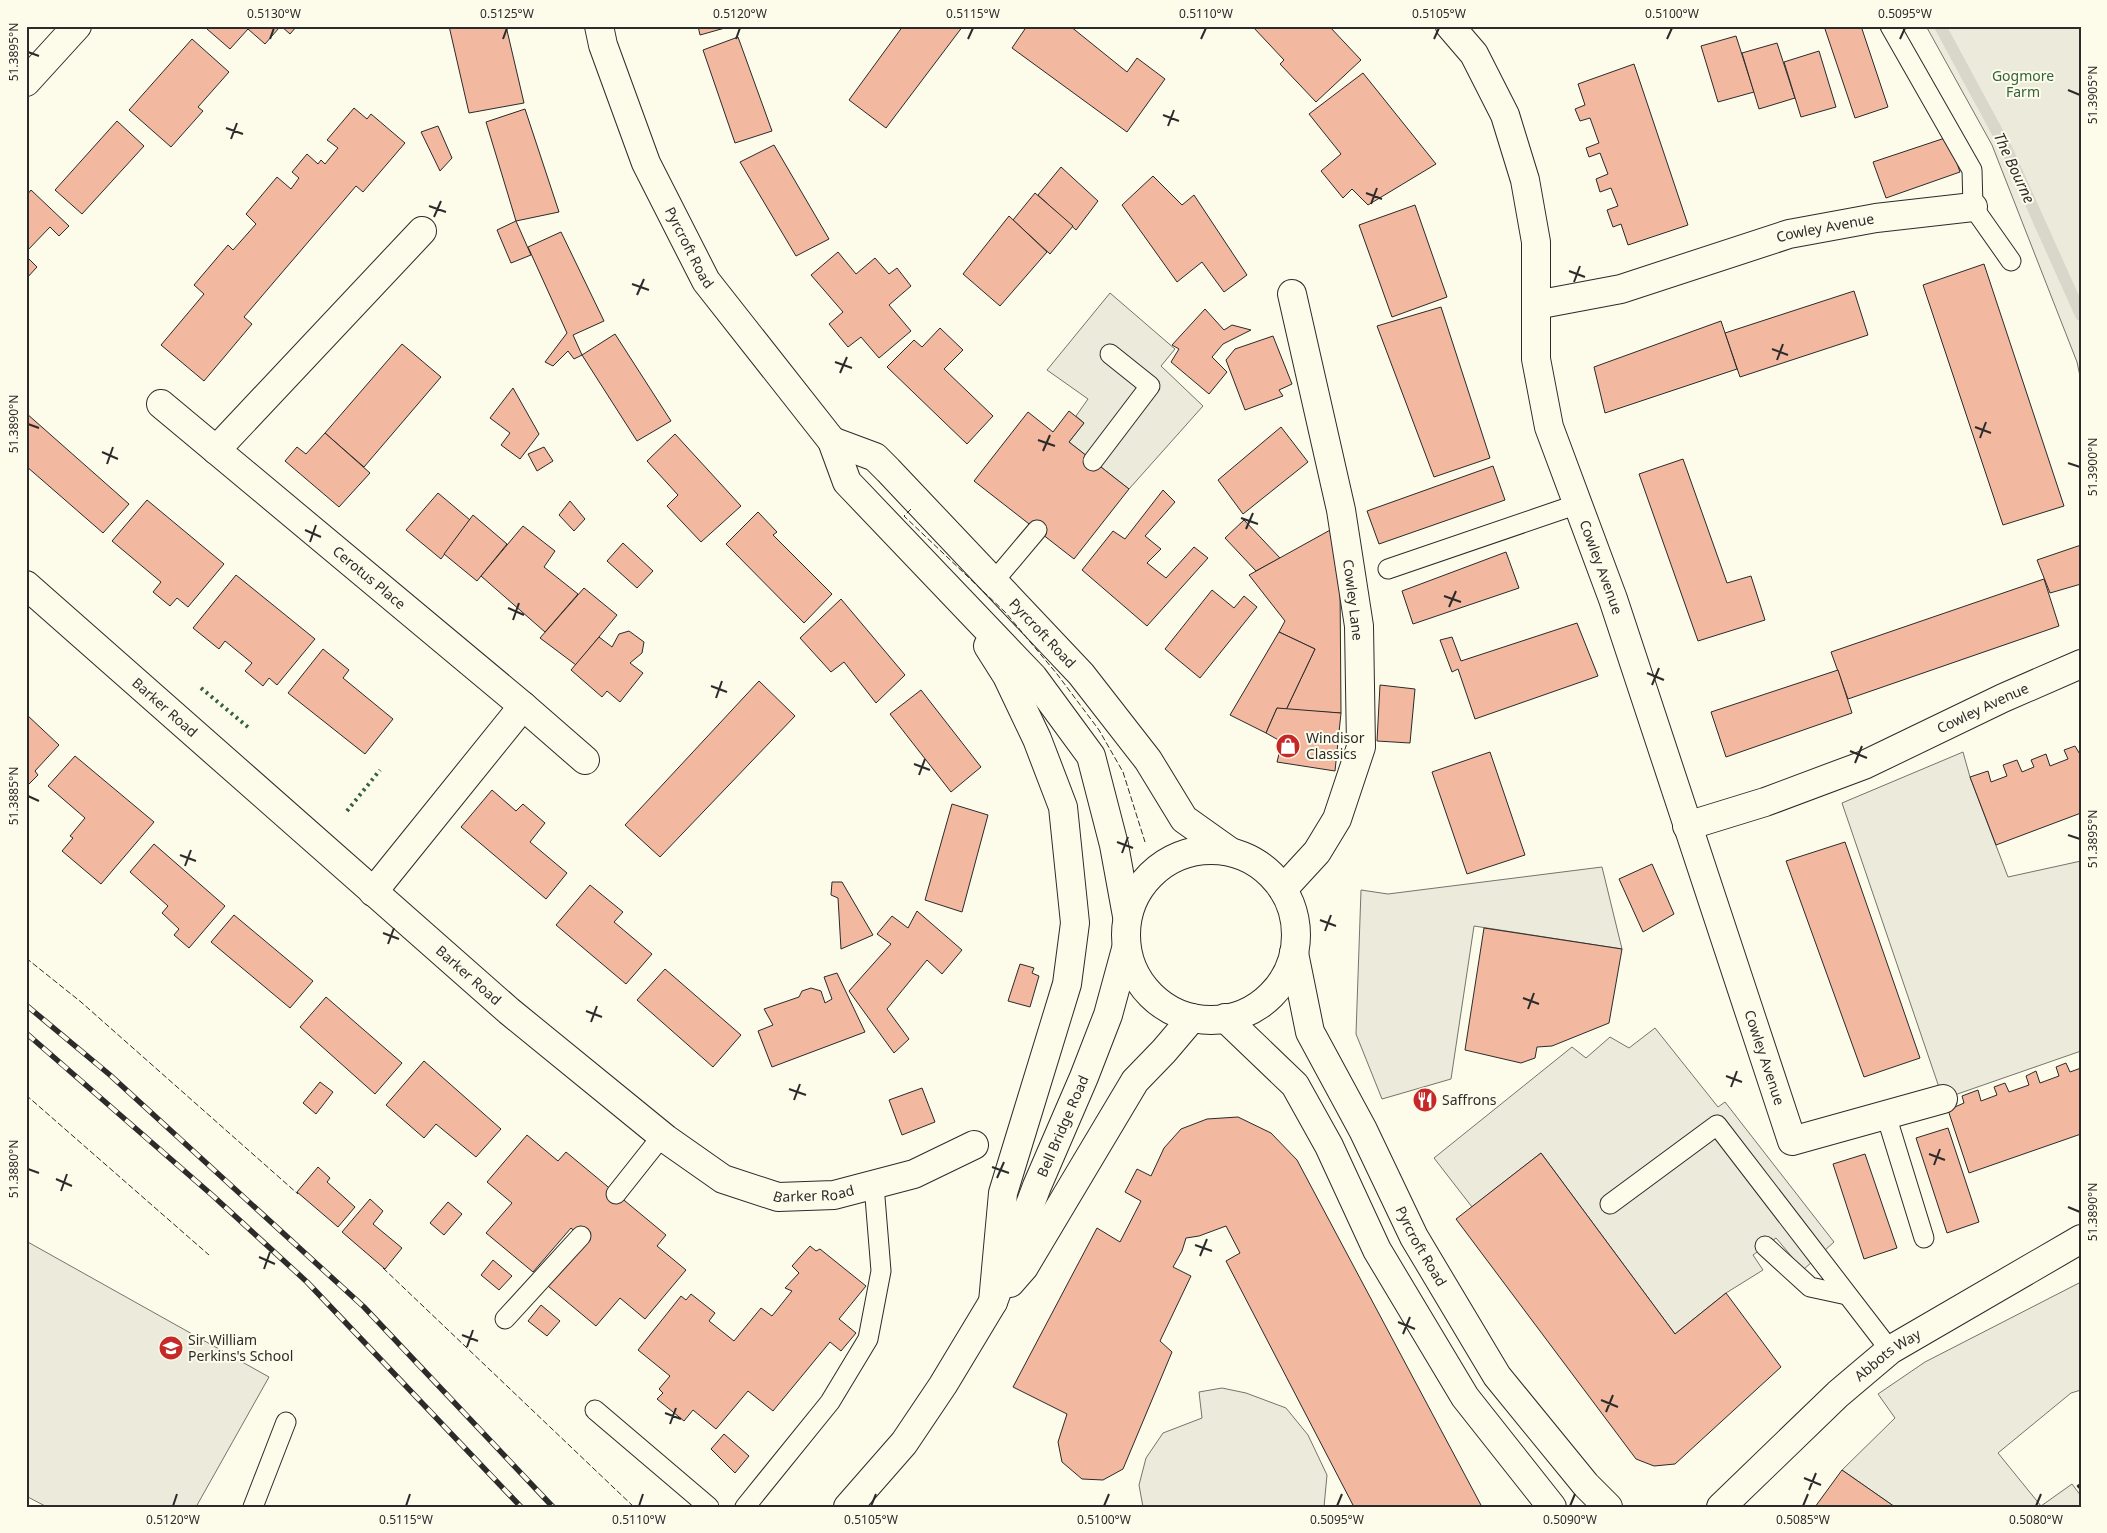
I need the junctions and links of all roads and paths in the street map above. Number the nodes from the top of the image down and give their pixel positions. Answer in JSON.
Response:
{"nodes":[{"id":1,"x":77,"y":26,"type":"edge"},
{"id":2,"x":599,"y":26,"type":"edge"},
{"id":3,"x":1450,"y":26,"type":"edge"},
{"id":4,"x":1890,"y":26,"type":"edge"},
{"id":5,"x":26,"y":82,"type":"edge"},
{"id":6,"x":1973,"y":207,"type":"junction"},
{"id":7,"x":422,"y":231,"type":"dead end"},
{"id":8,"x":2011,"y":261,"type":"dead end"},
{"id":9,"x":1292,"y":294,"type":"dead end"},
{"id":10,"x":1536,"y":305,"type":"junction"},
{"id":11,"x":1110,"y":354,"type":"dead end"},
{"id":12,"x":160,"y":404,"type":"dead end"},
{"id":13,"x":832,"y":441,"type":"junction"},
{"id":14,"x":216,"y":450,"type":"junction"},
{"id":15,"x":1093,"y":461,"type":"dead end"},
{"id":16,"x":1578,"y":504,"type":"junction"},
{"id":17,"x":1037,"y":530,"type":"dead end"},
{"id":18,"x":1388,"y":568,"type":"dead end"},
{"id":19,"x":994,"y":581,"type":"junction"},
{"id":20,"x":26,"y":585,"type":"edge"},
{"id":21,"x":963,"y":604,"type":"junction"},
{"id":22,"x":2081,"y":664,"type":"edge"},
{"id":23,"x":523,"y":706,"type":"junction"},
{"id":24,"x":585,"y":760,"type":"dead end"},
{"id":25,"x":1687,"y":826,"type":"junction"},
{"id":26,"x":1229,"y":851,"type":"junction"},
{"id":27,"x":1282,"y":889,"type":"junction"},
{"id":28,"x":373,"y":892,"type":"junction"},
{"id":29,"x":1127,"y":916,"type":"junction"},
{"id":30,"x":1126,"y":949,"type":"junction"},
{"id":31,"x":1294,"y":953,"type":"junction"},
{"id":32,"x":1192,"y":1018,"type":"junction"},
{"id":33,"x":1225,"y":1018,"type":"junction"},
{"id":34,"x":1943,"y":1099,"type":"dead end"},
{"id":35,"x":1886,"y":1115,"type":"junction"},
{"id":36,"x":662,"y":1136,"type":"junction"},
{"id":37,"x":974,"y":1145,"type":"dead end"},
{"id":38,"x":874,"y":1185,"type":"junction"},
{"id":39,"x":616,"y":1194,"type":"dead end"},
{"id":40,"x":1610,"y":1204,"type":"dead end"},
{"id":41,"x":581,"y":1236,"type":"dead end"},
{"id":42,"x":1924,"y":1238,"type":"dead end"},
{"id":43,"x":2081,"y":1239,"type":"edge"},
{"id":44,"x":1765,"y":1246,"type":"dead end"},
{"id":45,"x":1847,"y":1295,"type":"junction"},
{"id":46,"x":993,"y":1302,"type":"junction"},
{"id":47,"x":505,"y":1319,"type":"dead end"},
{"id":48,"x":1890,"y":1350,"type":"junction"},
{"id":49,"x":595,"y":1410,"type":"dead end"},
{"id":50,"x":286,"y":1422,"type":"dead end"},
{"id":51,"x":253,"y":1507,"type":"edge"},
{"id":52,"x":709,"y":1507,"type":"edge"},
{"id":53,"x":745,"y":1507,"type":"edge"},
{"id":54,"x":848,"y":1507,"type":"edge"},
{"id":55,"x":1552,"y":1507,"type":"edge"},
{"id":56,"x":1608,"y":1507,"type":"edge"},
{"id":57,"x":1721,"y":1507,"type":"edge"}],
"edges":[{"from":1,"to":5,"type":"street"},
{"from":2,"to":13,"type":"street","name":"Pyrcroft Road"},
{"from":3,"to":10,"type":"street","name":"Cowley Avenue"},
{"from":4,"to":6,"type":"lane"},
{"from":6,"to":8,"type":"lane"},
{"from":6,"to":10,"type":"street","name":"Cowley Avenue"},
{"from":7,"to":14,"type":"street"},
{"from":9,"to":27,"type":"street","name":"Cowley Lane"},
{"from":10,"to":16,"type":"street","name":"Cowley Avenue"},
{"from":11,"to":15,"type":"lane"},
{"from":12,"to":14,"type":"street","name":"Cerotus Place"},
{"from":13,"to":19,"type":"street","name":"Pyrcroft Road"},
{"from":13,"to":21,"type":"street","name":"Pyrcroft Road"},
{"from":14,"to":23,"type":"street","name":"Cerotus Place"},
{"from":16,"to":18,"type":"lane"},
{"from":16,"to":25,"type":"street","name":"Cowley Avenue"},
{"from":17,"to":19,"type":"lane"},
{"from":19,"to":26,"type":"street","name":"Pyrcroft Road"},
{"from":20,"to":28,"type":"street","name":"Barker Road"},
{"from":21,"to":29,"type":"street","name":"Pyrcroft Road"},
{"from":21,"to":46,"type":"street"},
{"from":22,"to":25,"type":"street","name":"Cowley Avenue"},
{"from":23,"to":24,"type":"street","name":"Cerotus Place"},
{"from":23,"to":28,"type":"street"},
{"from":25,"to":35,"type":"street","name":"Cowley Avenue"},
{"from":26,"to":27,"type":"street"},
{"from":26,"to":29,"type":"street"},
{"from":27,"to":31,"type":"street"},
{"from":28,"to":36,"type":"street","name":"Barker Road"},
{"from":29,"to":30,"type":"street"},
{"from":30,"to":32,"type":"street"},
{"from":30,"to":46,"type":"street","name":"Bell Bridge Road"},
{"from":31,"to":33,"type":"street"},
{"from":31,"to":56,"type":"street","name":"Pyrcroft Road"},
{"from":32,"to":33,"type":"street"},
{"from":32,"to":46,"type":"street","name":"Bell Bridge Road"},
{"from":33,"to":55,"type":"street"},
{"from":34,"to":35,"type":"street","name":"Cowley Avenue"},
{"from":35,"to":42,"type":"lane"},
{"from":36,"to":38,"type":"street","name":"Barker Road"},
{"from":36,"to":39,"type":"lane"},
{"from":37,"to":38,"type":"street","name":"Barker Road"},
{"from":38,"to":53,"type":"lane"},
{"from":40,"to":45,"type":"lane"},
{"from":41,"to":47,"type":"lane"},
{"from":43,"to":48,"type":"street","name":"Abbots Way"},
{"from":44,"to":45,"type":"lane"},
{"from":45,"to":48,"type":"lane"},
{"from":46,"to":54,"type":"street","name":"Bell Bridge Road"},
{"from":48,"to":57,"type":"street","name":"Abbots Way"},
{"from":49,"to":52,"type":"lane"},
{"from":50,"to":51,"type":"lane"}]}
